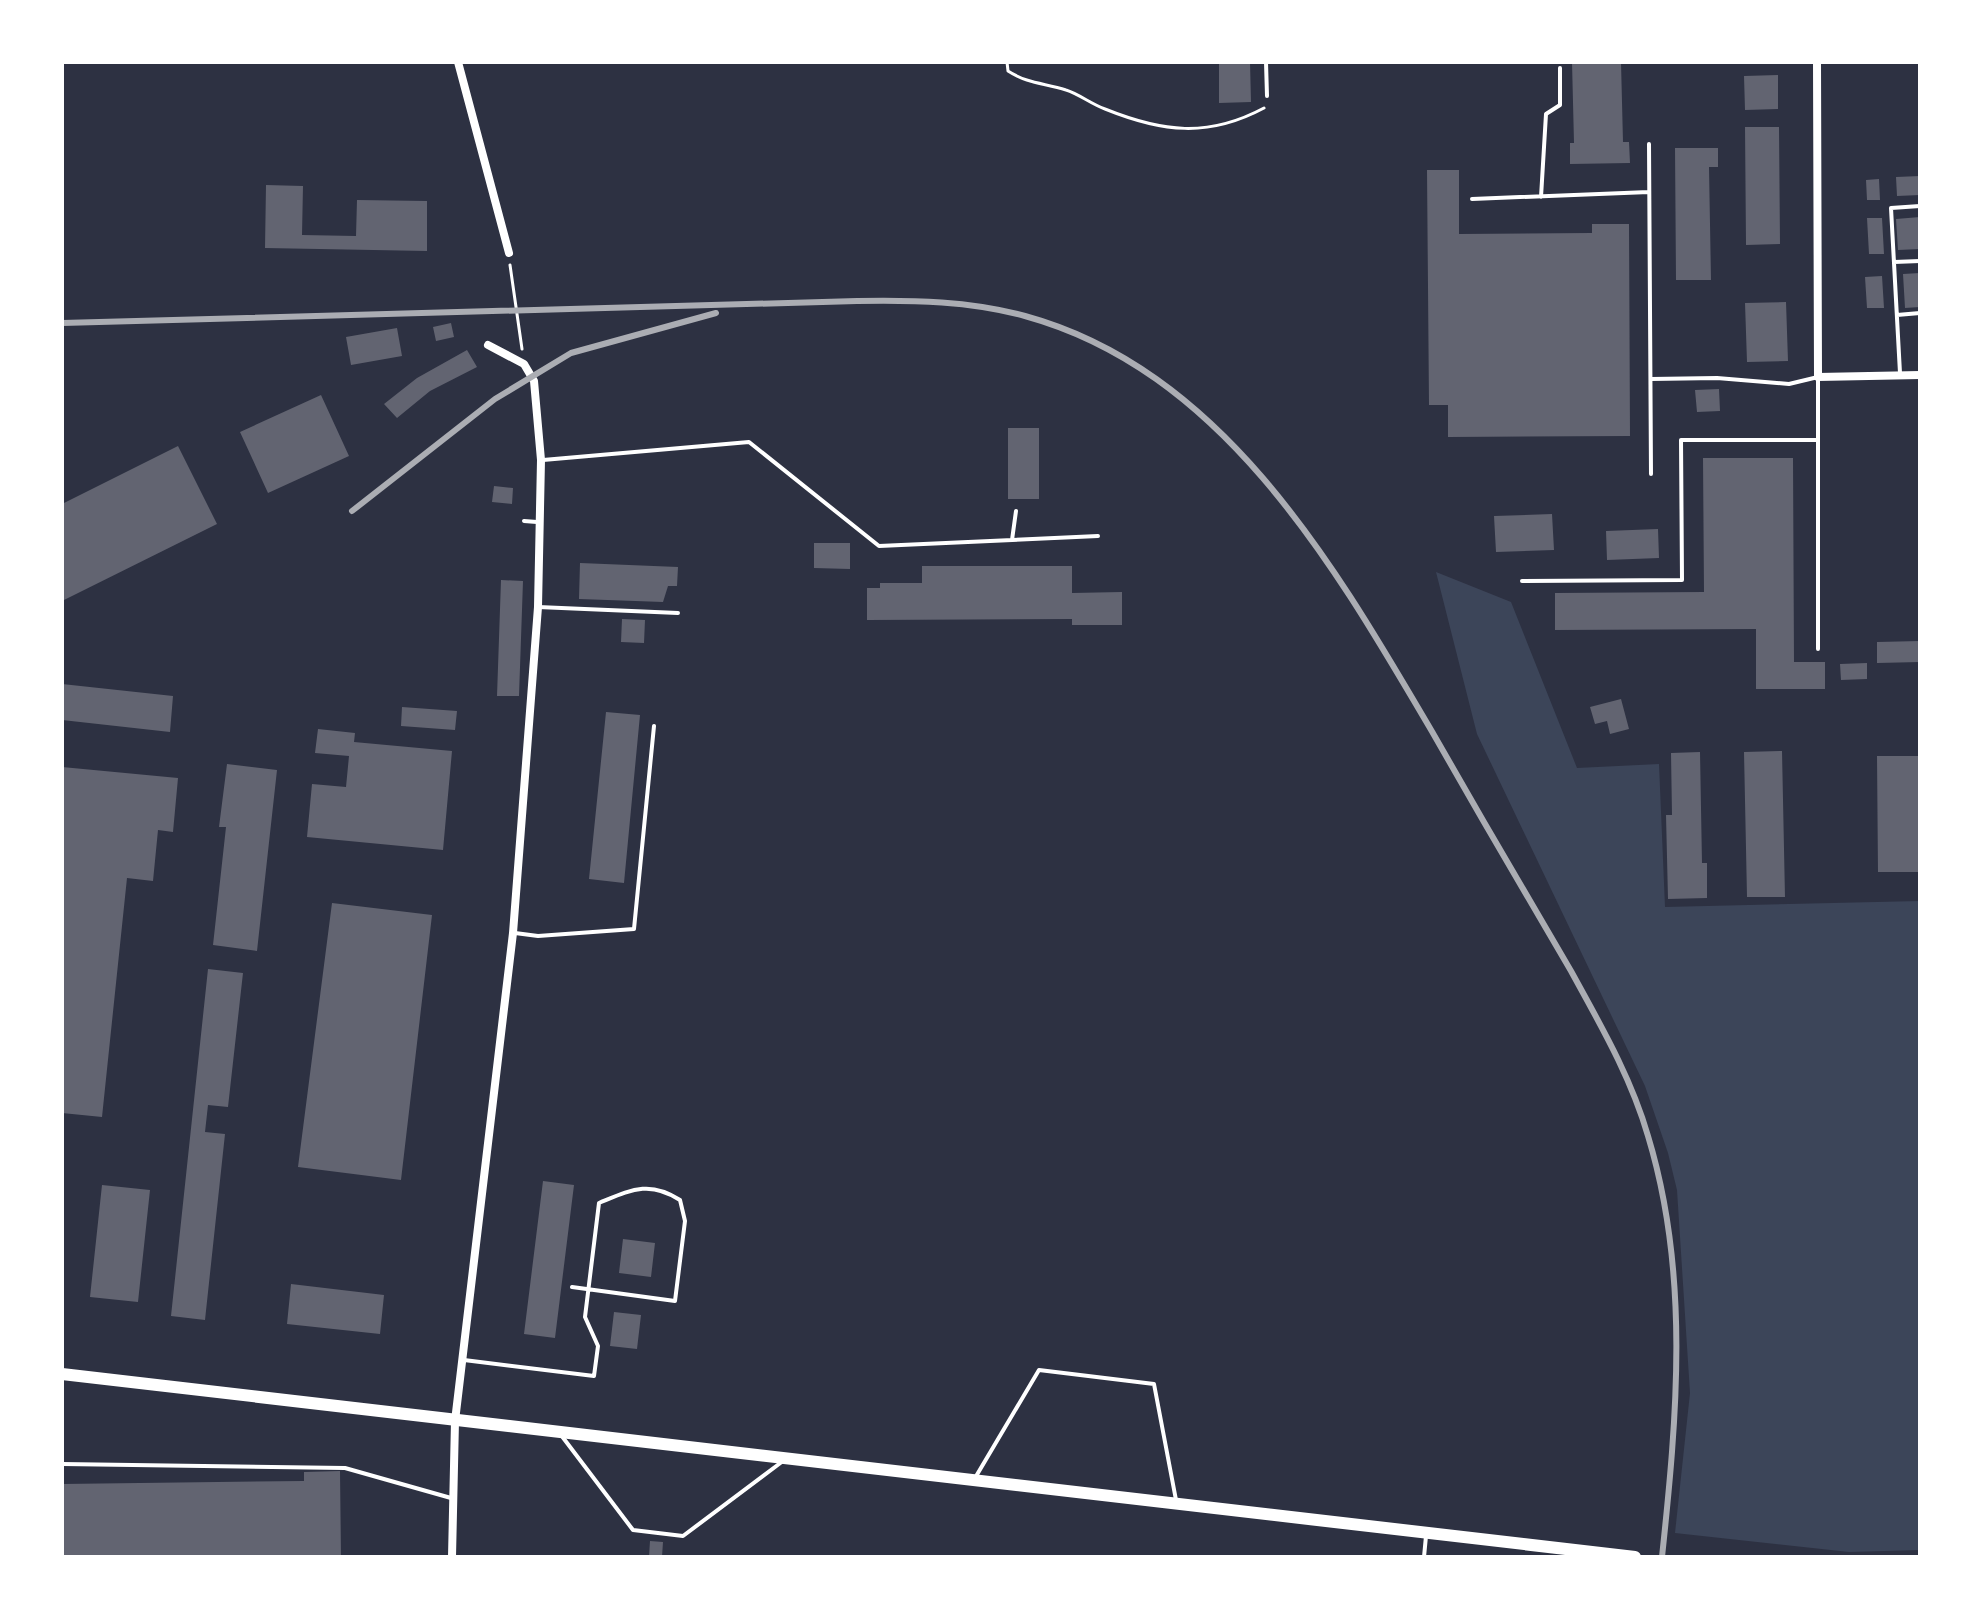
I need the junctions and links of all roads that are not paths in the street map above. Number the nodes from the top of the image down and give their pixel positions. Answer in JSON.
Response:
{"nodes":[{"id":1,"x":458,"y":62,"type":"edge"},
{"id":2,"x":1266,"y":62,"type":"edge"},
{"id":3,"x":1817,"y":62,"type":"edge"},
{"id":4,"x":1560,"y":68,"type":"dead end"},
{"id":5,"x":1267,"y":96,"type":"road end"},
{"id":6,"x":1649,"y":144,"type":"dead end"},
{"id":7,"x":1649,"y":192,"type":"junction"},
{"id":8,"x":1541,"y":197,"type":"junction"},
{"id":9,"x":1472,"y":199,"type":"dead end"},
{"id":10,"x":1920,"y":206,"type":"edge"},
{"id":11,"x":509,"y":253,"type":"road end"},
{"id":12,"x":1920,"y":261,"type":"edge"},
{"id":13,"x":1894,"y":262,"type":"junction"},
{"id":14,"x":1920,"y":313,"type":"edge"},
{"id":15,"x":1897,"y":315,"type":"junction"},
{"id":16,"x":488,"y":345,"type":"dead end"},
{"id":17,"x":1920,"y":375,"type":"edge"},
{"id":18,"x":1900,"y":376,"type":"junction"},
{"id":19,"x":1818,"y":377,"type":"junction"},
{"id":20,"x":1651,"y":379,"type":"junction"},
{"id":21,"x":1818,"y":440,"type":"junction"},
{"id":22,"x":541,"y":460,"type":"junction"},
{"id":23,"x":1651,"y":474,"type":"dead end"},
{"id":24,"x":1016,"y":511,"type":"dead end"},
{"id":25,"x":524,"y":521,"type":"dead end"},
{"id":26,"x":540,"y":522,"type":"junction"},
{"id":27,"x":1098,"y":536,"type":"dead end"},
{"id":28,"x":1012,"y":540,"type":"junction"},
{"id":29,"x":1522,"y":581,"type":"dead end"},
{"id":30,"x":538,"y":607,"type":"junction"},
{"id":31,"x":678,"y":613,"type":"dead end"},
{"id":32,"x":1818,"y":649,"type":"dead end"},
{"id":33,"x":654,"y":726,"type":"dead end"},
{"id":34,"x":513,"y":933,"type":"junction"},
{"id":35,"x":572,"y":1287,"type":"dead end"},
{"id":36,"x":588,"y":1289,"type":"junction"},
{"id":37,"x":462,"y":1360,"type":"junction"},
{"id":38,"x":62,"y":1374,"type":"edge"},
{"id":39,"x":455,"y":1421,"type":"junction"},
{"id":40,"x":560,"y":1433,"type":"junction"},
{"id":41,"x":785,"y":1459,"type":"junction"},
{"id":42,"x":62,"y":1464,"type":"edge"},
{"id":43,"x":974,"y":1480,"type":"junction"},
{"id":44,"x":451,"y":1498,"type":"junction"},
{"id":45,"x":1177,"y":1503,"type":"junction"},
{"id":46,"x":1427,"y":1533,"type":"junction"},
{"id":47,"x":452,"y":1557,"type":"edge"},
{"id":48,"x":1424,"y":1557,"type":"edge"},
{"id":49,"x":1635,"y":1557,"type":"edge"}],
"edges":[{"from":1,"to":11,"type":"street"},
{"from":2,"to":5,"type":"lane"},
{"from":3,"to":19,"type":"street"},
{"from":4,"to":8,"type":"lane"},
{"from":6,"to":7,"type":"lane"},
{"from":7,"to":8,"type":"lane"},
{"from":7,"to":20,"type":"lane"},
{"from":8,"to":9,"type":"lane"},
{"from":10,"to":13,"type":"lane"},
{"from":12,"to":13,"type":"lane"},
{"from":13,"to":15,"type":"lane"},
{"from":14,"to":15,"type":"lane"},
{"from":15,"to":18,"type":"lane"},
{"from":16,"to":22,"type":"street"},
{"from":17,"to":18,"type":"street"},
{"from":18,"to":19,"type":"street"},
{"from":19,"to":20,"type":"lane"},
{"from":19,"to":21,"type":"lane"},
{"from":20,"to":23,"type":"lane"},
{"from":21,"to":29,"type":"lane"},
{"from":21,"to":32,"type":"lane"},
{"from":22,"to":26,"type":"street"},
{"from":22,"to":28,"type":"lane"},
{"from":24,"to":28,"type":"lane"},
{"from":25,"to":26,"type":"lane"},
{"from":26,"to":30,"type":"street"},
{"from":27,"to":28,"type":"lane"},
{"from":30,"to":31,"type":"lane"},
{"from":30,"to":34,"type":"street"},
{"from":33,"to":34,"type":"lane"},
{"from":34,"to":37,"type":"street"},
{"from":35,"to":36,"type":"lane"},
{"from":36,"to":36,"type":"lane"},
{"from":36,"to":37,"type":"lane"},
{"from":37,"to":39,"type":"street"},
{"from":38,"to":39,"type":"main road"},
{"from":39,"to":40,"type":"main road"},
{"from":39,"to":44,"type":"street"},
{"from":40,"to":41,"type":"main road"},
{"from":40,"to":41,"type":"lane"},
{"from":41,"to":43,"type":"main road"},
{"from":42,"to":44,"type":"lane"},
{"from":43,"to":45,"type":"main road"},
{"from":43,"to":45,"type":"lane"},
{"from":44,"to":47,"type":"street"},
{"from":45,"to":46,"type":"main road"},
{"from":46,"to":48,"type":"lane"},
{"from":46,"to":49,"type":"main road"}]}
